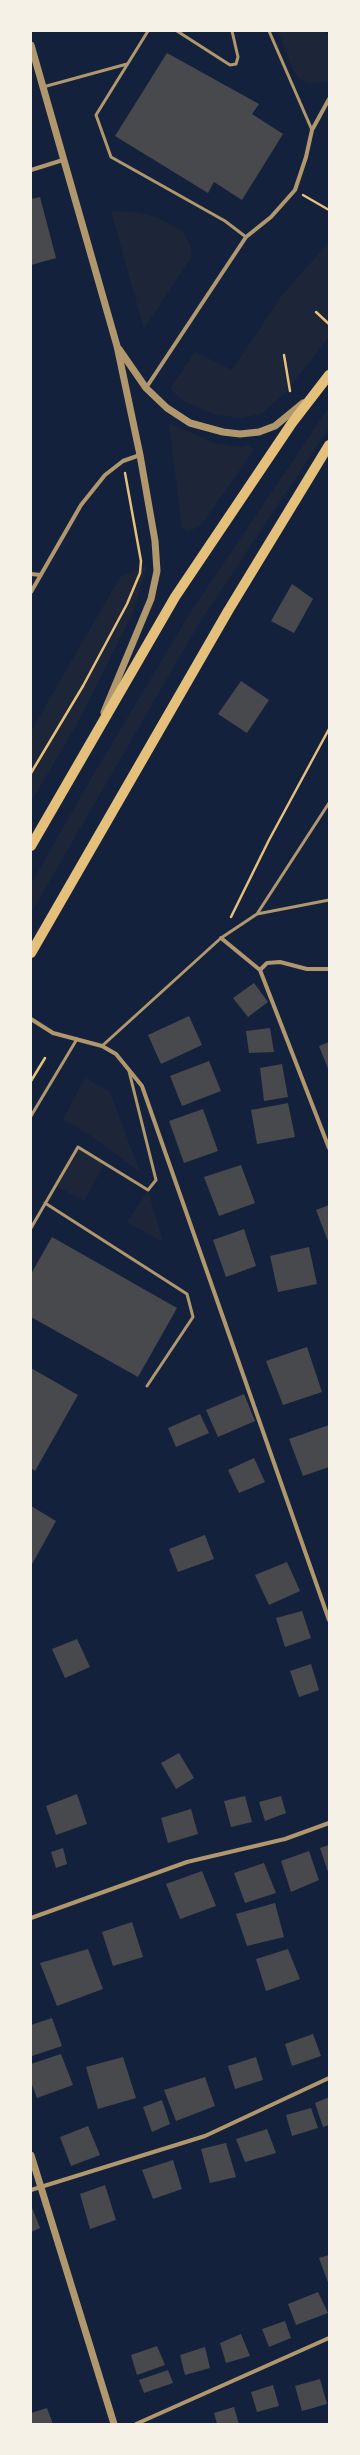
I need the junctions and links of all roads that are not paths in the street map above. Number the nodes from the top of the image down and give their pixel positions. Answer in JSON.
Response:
{"nodes":[{"id":1,"x":148,"y":31,"type":"edge"},
{"id":2,"x":177,"y":31,"type":"edge"},
{"id":3,"x":232,"y":31,"type":"edge"},
{"id":4,"x":269,"y":31,"type":"edge"},
{"id":5,"x":31,"y":45,"type":"edge"},
{"id":6,"x":127,"y":64,"type":"junction"},
{"id":7,"x":43,"y":87,"type":"junction"},
{"id":8,"x":329,"y":99,"type":"edge"},
{"id":9,"x":312,"y":130,"type":"junction"},
{"id":10,"x":63,"y":160,"type":"junction"},
{"id":11,"x":31,"y":170,"type":"edge"},
{"id":12,"x":246,"y":237,"type":"junction"},
{"id":13,"x":116,"y":346,"type":"junction"},
{"id":14,"x":329,"y":375,"type":"edge"},
{"id":15,"x":146,"y":388,"type":"junction"},
{"id":16,"x":319,"y":388,"type":"junction"},
{"id":17,"x":329,"y":445,"type":"edge"},
{"id":18,"x":140,"y":455,"type":"junction"},
{"id":19,"x":31,"y":574,"type":"edge"},
{"id":20,"x":40,"y":575,"type":"junction"},
{"id":21,"x":31,"y":592,"type":"edge"},
{"id":22,"x":92,"y":742,"type":"junction"},
{"id":23,"x":329,"y":802,"type":"edge"},
{"id":24,"x":31,"y":846,"type":"edge"},
{"id":25,"x":329,"y":900,"type":"edge"},
{"id":26,"x":257,"y":914,"type":"junction"},
{"id":27,"x":221,"y":938,"type":"junction"},
{"id":28,"x":31,"y":953,"type":"edge"},
{"id":29,"x":329,"y":969,"type":"edge"},
{"id":30,"x":260,"y":970,"type":"junction"},
{"id":31,"x":31,"y":1019,"type":"edge"},
{"id":32,"x":77,"y":1039,"type":"junction"},
{"id":33,"x":102,"y":1046,"type":"junction"},
{"id":34,"x":128,"y":1069,"type":"junction"},
{"id":35,"x":31,"y":1116,"type":"edge"},
{"id":36,"x":329,"y":1148,"type":"edge"},
{"id":37,"x":45,"y":1203,"type":"junction"},
{"id":38,"x":31,"y":1228,"type":"edge"},
{"id":39,"x":147,"y":1386,"type":"dead end"},
{"id":40,"x":329,"y":1620,"type":"edge"},
{"id":41,"x":329,"y":1823,"type":"edge"},
{"id":42,"x":31,"y":1918,"type":"edge"},
{"id":43,"x":329,"y":2078,"type":"edge"},
{"id":44,"x":31,"y":2155,"type":"edge"},
{"id":45,"x":41,"y":2187,"type":"junction"},
{"id":46,"x":31,"y":2190,"type":"edge"},
{"id":47,"x":329,"y":2338,"type":"edge"},
{"id":48,"x":114,"y":2424,"type":"edge"},
{"id":49,"x":136,"y":2424,"type":"edge"}],
"edges":[{"from":1,"to":6,"type":"lane"},
{"from":2,"to":3,"type":"lane"},
{"from":4,"to":9,"type":"lane"},
{"from":5,"to":7,"type":"street"},
{"from":6,"to":7,"type":"lane"},
{"from":6,"to":12,"type":"lane"},
{"from":7,"to":10,"type":"street"},
{"from":8,"to":9,"type":"street"},
{"from":9,"to":12,"type":"street"},
{"from":10,"to":11,"type":"street"},
{"from":10,"to":13,"type":"street"},
{"from":12,"to":15,"type":"street"},
{"from":13,"to":15,"type":"street"},
{"from":13,"to":18,"type":"street"},
{"from":14,"to":16,"type":"main road"},
{"from":15,"to":16,"type":"street"},
{"from":16,"to":22,"type":"main road"},
{"from":17,"to":28,"type":"main road"},
{"from":18,"to":20,"type":"street"},
{"from":18,"to":22,"type":"street"},
{"from":19,"to":20,"type":"street"},
{"from":20,"to":21,"type":"street"},
{"from":22,"to":24,"type":"main road"},
{"from":23,"to":26,"type":"lane"},
{"from":25,"to":26,"type":"lane"},
{"from":26,"to":27,"type":"lane"},
{"from":27,"to":30,"type":"street"},
{"from":27,"to":33,"type":"lane"},
{"from":29,"to":30,"type":"street"},
{"from":30,"to":36,"type":"street"},
{"from":31,"to":32,"type":"street"},
{"from":32,"to":33,"type":"street"},
{"from":32,"to":35,"type":"lane"},
{"from":33,"to":34,"type":"street"},
{"from":34,"to":37,"type":"lane"},
{"from":34,"to":40,"type":"street"},
{"from":37,"to":38,"type":"lane"},
{"from":37,"to":39,"type":"lane"},
{"from":41,"to":42,"type":"street"},
{"from":43,"to":45,"type":"street"},
{"from":44,"to":45,"type":"street"},
{"from":45,"to":46,"type":"street"},
{"from":45,"to":48,"type":"street"},
{"from":47,"to":49,"type":"street"}]}
